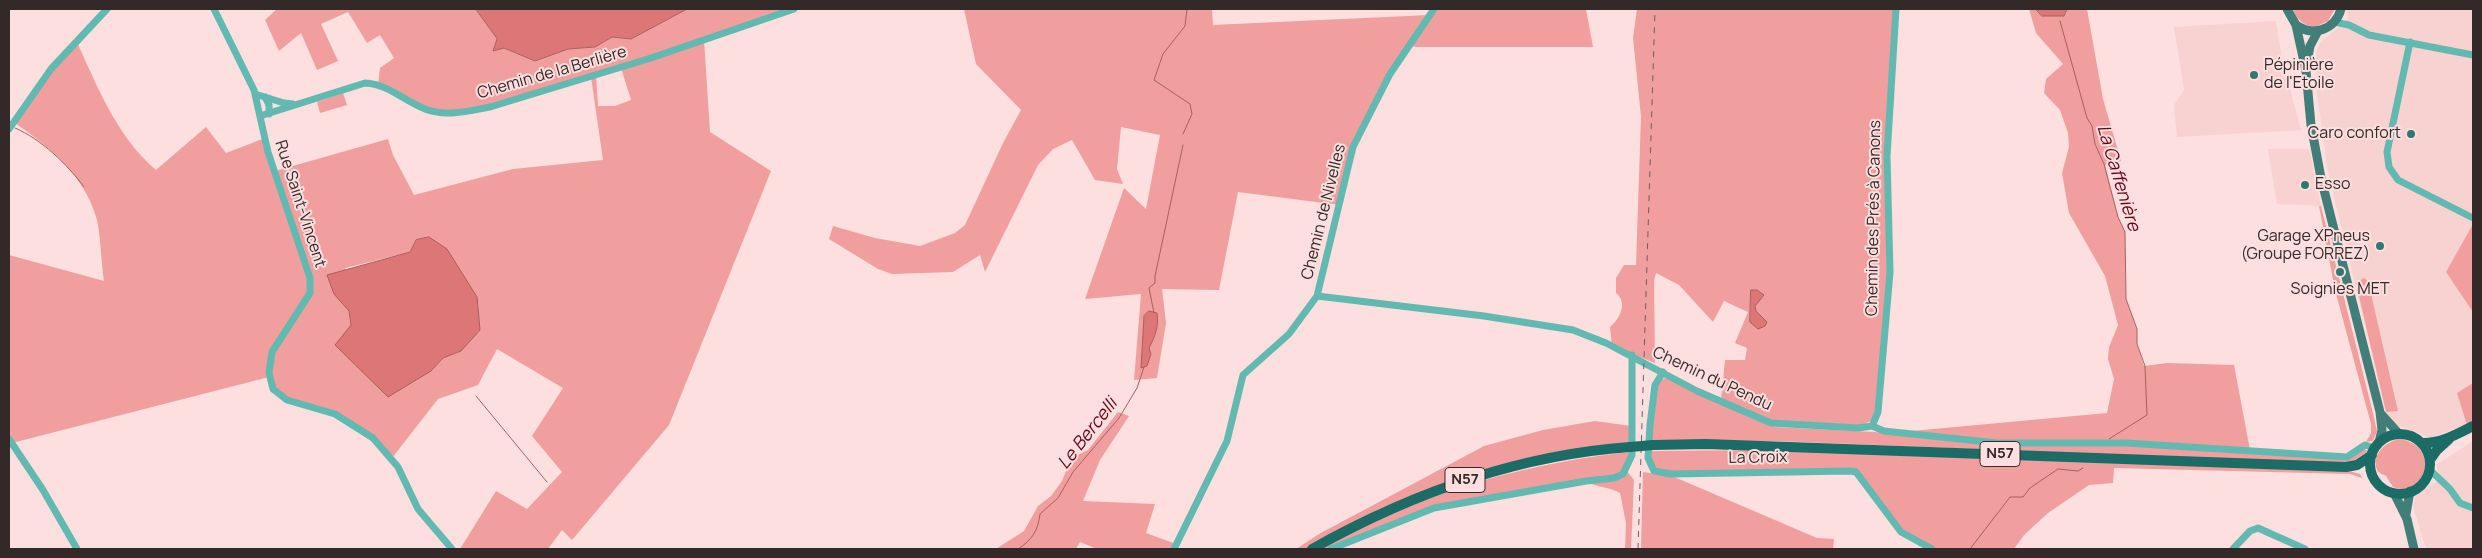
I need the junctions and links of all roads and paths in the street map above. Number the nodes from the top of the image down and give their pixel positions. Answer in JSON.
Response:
{"nodes":[{"id":1,"x":107,"y":9,"type":"edge"},
{"id":2,"x":214,"y":9,"type":"edge"},
{"id":3,"x":794,"y":9,"type":"edge"},
{"id":4,"x":1434,"y":9,"type":"edge"},
{"id":5,"x":1896,"y":9,"type":"edge"},
{"id":6,"x":2287,"y":9,"type":"edge"},
{"id":7,"x":2340,"y":11,"type":"edge"},
{"id":8,"x":2334,"y":22,"type":"junction"},
{"id":9,"x":2296,"y":25,"type":"junction"},
{"id":10,"x":2349,"y":25,"type":"junction"},
{"id":11,"x":2318,"y":31,"type":"junction"},
{"id":12,"x":2410,"y":42,"type":"junction"},
{"id":13,"x":2473,"y":56,"type":"edge"},
{"id":14,"x":2306,"y":71,"type":"junction"},
{"id":15,"x":255,"y":94,"type":"junction"},
{"id":16,"x":265,"y":97,"type":"junction"},
{"id":17,"x":296,"y":104,"type":"junction"},
{"id":18,"x":268,"y":114,"type":"junction"},
{"id":19,"x":260,"y":116,"type":"junction"},
{"id":20,"x":9,"y":129,"type":"edge"},
{"id":21,"x":2473,"y":218,"type":"edge"},
{"id":22,"x":1317,"y":296,"type":"junction"},
{"id":23,"x":1632,"y":355,"type":"junction"},
{"id":24,"x":1663,"y":372,"type":"junction"},
{"id":25,"x":2380,"y":412,"type":"junction"},
{"id":26,"x":1872,"y":426,"type":"junction"},
{"id":27,"x":2473,"y":426,"type":"edge"},
{"id":28,"x":2399,"y":434,"type":"junction"},
{"id":29,"x":2450,"y":438,"type":"junction"},
{"id":30,"x":9,"y":439,"type":"edge"},
{"id":31,"x":2421,"y":442,"type":"junction"},
{"id":32,"x":2375,"y":449,"type":"junction"},
{"id":33,"x":2346,"y":467,"type":"junction"},
{"id":34,"x":2430,"y":471,"type":"junction"},
{"id":35,"x":2374,"y":478,"type":"junction"},
{"id":36,"x":2410,"y":491,"type":"junction"},
{"id":37,"x":2394,"y":493,"type":"junction"},
{"id":38,"x":2473,"y":508,"type":"edge"},
{"id":39,"x":2407,"y":519,"type":"junction"},
{"id":40,"x":77,"y":549,"type":"edge"},
{"id":41,"x":452,"y":549,"type":"edge"},
{"id":42,"x":1174,"y":549,"type":"edge"},
{"id":43,"x":1312,"y":549,"type":"edge"},
{"id":44,"x":1331,"y":549,"type":"edge"},
{"id":45,"x":1932,"y":549,"type":"edge"},
{"id":46,"x":2233,"y":549,"type":"edge"},
{"id":47,"x":2305,"y":549,"type":"edge"},
{"id":48,"x":2414,"y":549,"type":"edge"}],
"edges":[{"from":1,"to":20,"type":"street"},
{"from":2,"to":15,"type":"street","name":"Rue Saint-Vincent"},
{"from":3,"to":17,"type":"street","name":"Chemin de la Berlière"},
{"from":4,"to":22,"type":"street","name":"Chemin de Nivelles"},
{"from":5,"to":26,"type":"street","name":"Chemin des Prés à Canons"},
{"from":6,"to":9,"type":"main road"},
{"from":7,"to":8,"type":"main road"},
{"from":7,"to":10,"type":"street"},
{"from":8,"to":10,"type":"street"},
{"from":8,"to":11,"type":"main road"},
{"from":9,"to":11,"type":"main road"},
{"from":9,"to":14,"type":"main road"},
{"from":10,"to":12,"type":"street"},
{"from":11,"to":14,"type":"main road"},
{"from":12,"to":13,"type":"street"},
{"from":12,"to":21,"type":"street"},
{"from":14,"to":25,"type":"main road"},
{"from":15,"to":16,"type":"street"},
{"from":15,"to":19,"type":"street","name":"Rue Saint-Vincent"},
{"from":16,"to":17,"type":"street"},
{"from":16,"to":18,"type":"street"},
{"from":17,"to":18,"type":"street","name":"Chemin de la Berlière"},
{"from":18,"to":19,"type":"street","name":"Chemin de la Berlière"},
{"from":19,"to":41,"type":"street","name":"Rue Saint-Vincent"},
{"from":22,"to":23,"type":"street","name":"Chemin du Pendu"},
{"from":22,"to":42,"type":"street","name":"Chemin de Nivelles"},
{"from":23,"to":24,"type":"street","name":"Chemin du Pendu"},
{"from":23,"to":44,"type":"street"},
{"from":24,"to":26,"type":"street","name":"Chemin du Pendu"},
{"from":24,"to":45,"type":"street","name":"La Croix"},
{"from":25,"to":28,"type":"main road"},
{"from":25,"to":32,"type":"main road"},
{"from":26,"to":32,"type":"street","name":"Chemin du Pendu"},
{"from":27,"to":29,"type":"highway"},
{"from":28,"to":31,"type":"highway"},
{"from":28,"to":32,"type":"highway"},
{"from":29,"to":31,"type":"highway"},
{"from":29,"to":34,"type":"highway"},
{"from":30,"to":40,"type":"street"},
{"from":31,"to":34,"type":"highway"},
{"from":32,"to":33,"type":"highway","number":"N57"},
{"from":32,"to":35,"type":"highway"},
{"from":33,"to":35,"type":"highway","number":"N57"},
{"from":33,"to":43,"type":"highway","number":"N57","bridge":true},
{"from":34,"to":36,"type":"highway"},
{"from":34,"to":38,"type":"street"},
{"from":35,"to":37,"type":"highway"},
{"from":36,"to":37,"type":"highway"},
{"from":36,"to":39,"type":"main road"},
{"from":37,"to":39,"type":"main road"},
{"from":39,"to":48,"type":"main road"},
{"from":46,"to":47,"type":"street"}]}
